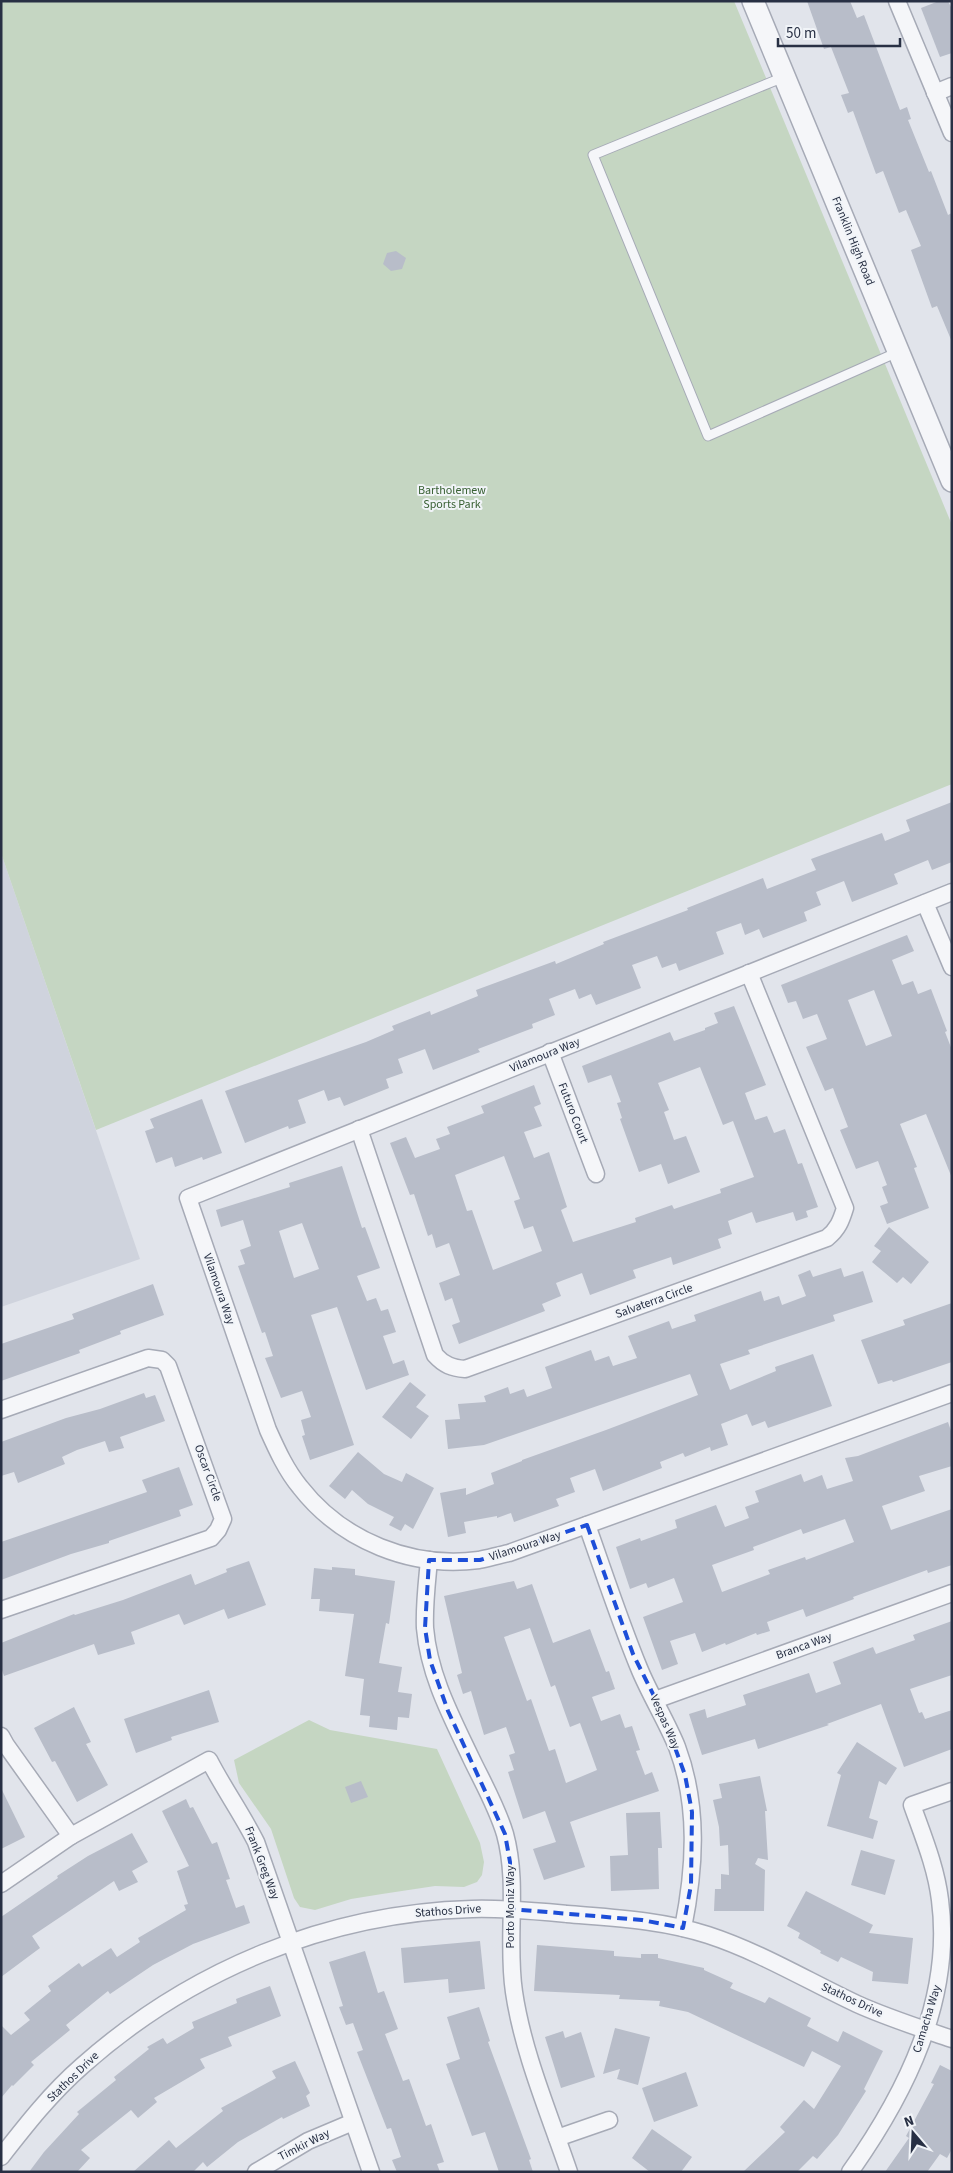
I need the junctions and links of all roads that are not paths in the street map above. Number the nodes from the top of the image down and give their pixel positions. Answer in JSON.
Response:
{"nodes":[{"id":1,"x":754,"y":1,"type":"edge"},
{"id":2,"x":897,"y":1,"type":"edge"},
{"id":3,"x":785,"y":77,"type":"junction"},
{"id":4,"x":952,"y":86,"type":"edge"},
{"id":5,"x":935,"y":93,"type":"junction"},
{"id":6,"x":952,"y":133,"type":"edge"},
{"id":7,"x":898,"y":352,"type":"junction"},
{"id":8,"x":952,"y":481,"type":"edge"},
{"id":9,"x":952,"y":892,"type":"edge"},
{"id":10,"x":925,"y":903,"type":"junction"},
{"id":11,"x":952,"y":967,"type":"edge"},
{"id":12,"x":749,"y":973,"type":"junction"},
{"id":13,"x":550,"y":1052,"type":"junction"},
{"id":14,"x":359,"y":1129,"type":"junction"},
{"id":15,"x":596,"y":1174,"type":"dead end"},
{"id":16,"x":952,"y":1393,"type":"edge"},
{"id":17,"x":1,"y":1410,"type":"edge"},
{"id":18,"x":586,"y":1525,"type":"junction"},
{"id":19,"x":429,"y":1560,"type":"junction"},
{"id":20,"x":952,"y":1593,"type":"edge"},
{"id":21,"x":1,"y":1610,"type":"edge"},
{"id":22,"x":656,"y":1700,"type":"junction"},
{"id":23,"x":1,"y":1736,"type":"edge"},
{"id":24,"x":952,"y":1791,"type":"edge"},
{"id":25,"x":71,"y":1836,"type":"junction"},
{"id":26,"x":1,"y":1884,"type":"edge"},
{"id":27,"x":510,"y":1909,"type":"junction"},
{"id":28,"x":683,"y":1928,"type":"junction"},
{"id":29,"x":291,"y":1942,"type":"junction"},
{"id":30,"x":926,"y":2030,"type":"junction"},
{"id":31,"x":952,"y":2039,"type":"edge"},
{"id":32,"x":610,"y":2120,"type":"dead end"},
{"id":33,"x":353,"y":2122,"type":"junction"},
{"id":34,"x":558,"y":2138,"type":"junction"},
{"id":35,"x":1,"y":2157,"type":"edge"},
{"id":36,"x":256,"y":2172,"type":"edge"},
{"id":37,"x":371,"y":2172,"type":"edge"},
{"id":38,"x":569,"y":2172,"type":"edge"},
{"id":39,"x":850,"y":2172,"type":"edge"}],
"edges":[{"from":1,"to":3,"type":"street","name":"Franklin High Road"},
{"from":2,"to":5,"type":"street"},
{"from":3,"to":7,"type":"street","name":"Franklin High Road"},
{"from":3,"to":7,"type":"lane"},
{"from":4,"to":5,"type":"street"},
{"from":5,"to":6,"type":"street"},
{"from":7,"to":8,"type":"street","name":"Franklin High Road"},
{"from":9,"to":10,"type":"street","name":"Vilamoura Way"},
{"from":10,"to":11,"type":"street"},
{"from":10,"to":12,"type":"street","name":"Vilamoura Way"},
{"from":12,"to":13,"type":"street","name":"Vilamoura Way"},
{"from":12,"to":14,"type":"street","name":"Salvaterra Circle"},
{"from":13,"to":14,"type":"street","name":"Vilamoura Way"},
{"from":13,"to":15,"type":"street","name":"Futuro Court"},
{"from":14,"to":19,"type":"street","name":"Vilamoura Way"},
{"from":16,"to":18,"type":"street","name":"Vilamoura Way"},
{"from":17,"to":21,"type":"street","name":"Oscar Circle"},
{"from":18,"to":19,"type":"street","name":"Vilamoura Way"},
{"from":18,"to":22,"type":"street","name":"Vespas Way"},
{"from":19,"to":27,"type":"street","name":"Porto Moniz Way"},
{"from":20,"to":22,"type":"street","name":"Branca Way"},
{"from":22,"to":28,"type":"street","name":"Vespas Way"},
{"from":23,"to":25,"type":"street"},
{"from":24,"to":30,"type":"street","name":"Camacha Way"},
{"from":25,"to":26,"type":"street","name":"Frank Greg Way"},
{"from":25,"to":29,"type":"street","name":"Frank Greg Way"},
{"from":27,"to":28,"type":"street","name":"Stathos Drive"},
{"from":27,"to":29,"type":"street","name":"Stathos Drive"},
{"from":27,"to":34,"type":"street","name":"Porto Moniz Way"},
{"from":28,"to":30,"type":"street","name":"Stathos Drive"},
{"from":29,"to":33,"type":"street","name":"Frank Greg Way"},
{"from":29,"to":35,"type":"street","name":"Stathos Drive"},
{"from":30,"to":31,"type":"street","name":"Stathos Drive"},
{"from":30,"to":39,"type":"street","name":"Camacha Way"},
{"from":32,"to":34,"type":"street"},
{"from":33,"to":36,"type":"street","name":"Timkir Way"},
{"from":33,"to":37,"type":"street","name":"Frank Greg Way"},
{"from":34,"to":38,"type":"street","name":"Porto Moniz Way"}]}
